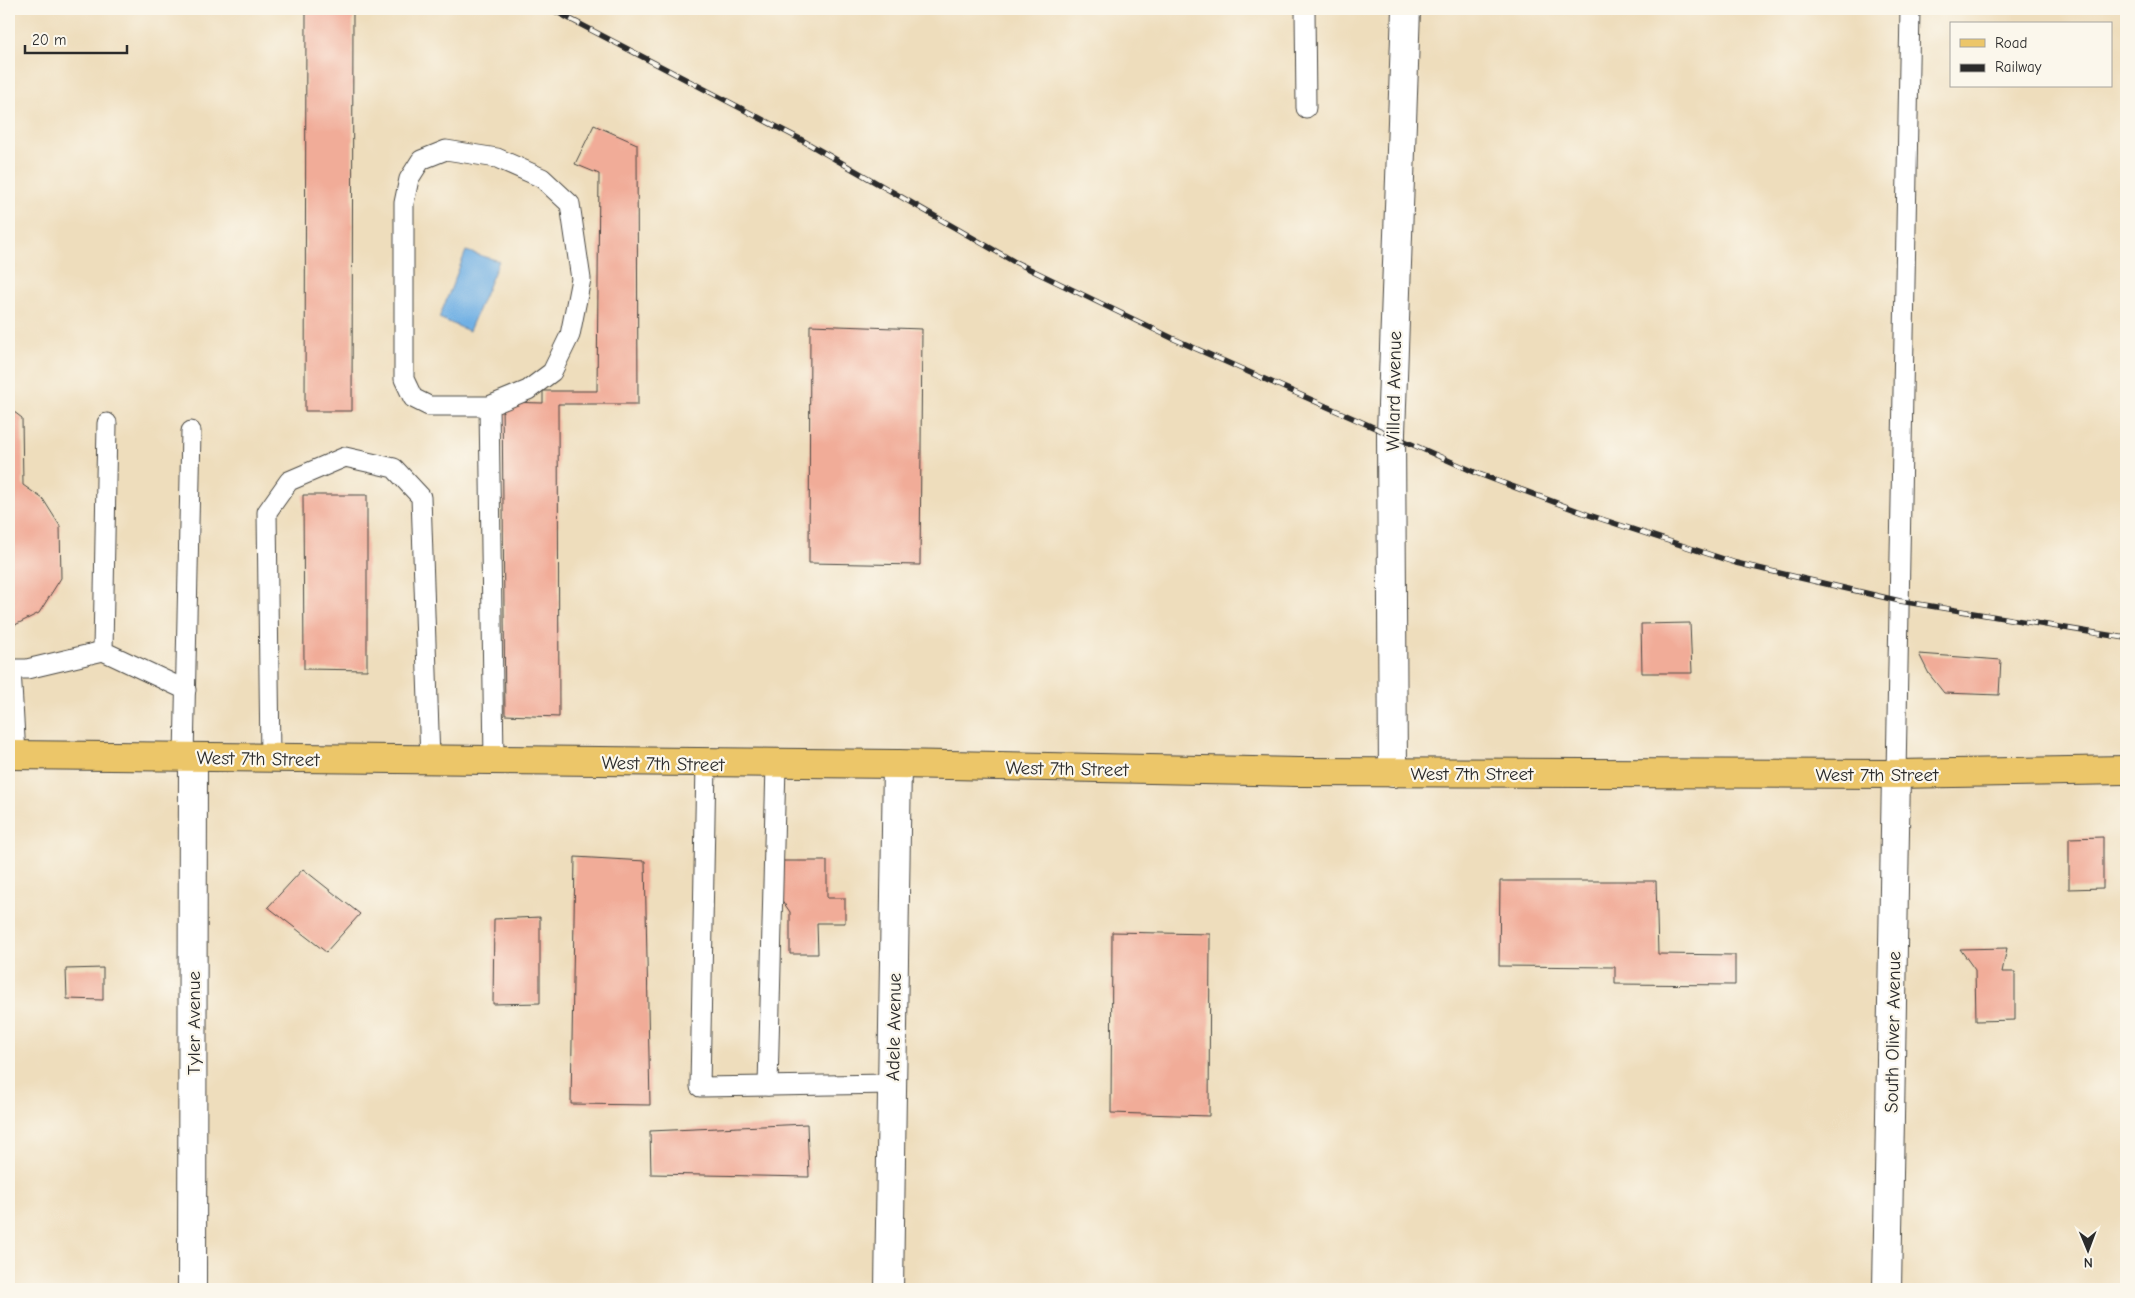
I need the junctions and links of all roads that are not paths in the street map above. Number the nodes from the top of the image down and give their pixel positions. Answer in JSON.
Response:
{"nodes":[{"id":1,"x":1305,"y":9,"type":"edge"},
{"id":2,"x":1406,"y":9,"type":"edge"},
{"id":3,"x":1910,"y":9,"type":"edge"},
{"id":4,"x":1306,"y":108,"type":"dead end"},
{"id":5,"x":489,"y":406,"type":"junction"},
{"id":6,"x":107,"y":424,"type":"dead end"},
{"id":7,"x":191,"y":431,"type":"dead end"},
{"id":8,"x":103,"y":650,"type":"junction"},
{"id":9,"x":10,"y":669,"type":"edge"},
{"id":10,"x":186,"y":690,"type":"junction"},
{"id":11,"x":12,"y":755,"type":"edge"},
{"id":12,"x":189,"y":757,"type":"junction"},
{"id":13,"x":270,"y":758,"type":"junction"},
{"id":14,"x":430,"y":760,"type":"junction"},
{"id":15,"x":494,"y":760,"type":"junction"},
{"id":16,"x":706,"y":763,"type":"junction"},
{"id":17,"x":776,"y":764,"type":"junction"},
{"id":18,"x":897,"y":764,"type":"junction"},
{"id":19,"x":2126,"y":770,"type":"edge"},
{"id":20,"x":1393,"y":773,"type":"junction"},
{"id":21,"x":1896,"y":774,"type":"junction"},
{"id":22,"x":892,"y":1084,"type":"junction"},
{"id":23,"x":768,"y":1086,"type":"junction"},
{"id":24,"x":192,"y":1289,"type":"edge"},
{"id":25,"x":889,"y":1289,"type":"edge"},
{"id":26,"x":1887,"y":1289,"type":"edge"}],
"edges":[{"from":1,"to":4,"type":"lane"},
{"from":2,"to":20,"type":"street","name":"Willard Avenue"},
{"from":3,"to":21,"type":"lane"},
{"from":5,"to":5,"type":"lane"},
{"from":5,"to":15,"type":"lane"},
{"from":6,"to":8,"type":"lane"},
{"from":7,"to":10,"type":"lane"},
{"from":8,"to":9,"type":"lane"},
{"from":8,"to":10,"type":"lane"},
{"from":9,"to":11,"type":"lane"},
{"from":10,"to":12,"type":"lane"},
{"from":11,"to":12,"type":"main road","name":"West 7th Street"},
{"from":12,"to":13,"type":"main road","name":"West 7th Street"},
{"from":12,"to":24,"type":"street","name":"Tyler Avenue"},
{"from":13,"to":14,"type":"main road","name":"West 7th Street"},
{"from":13,"to":14,"type":"lane"},
{"from":14,"to":15,"type":"main road","name":"West 7th Street"},
{"from":15,"to":16,"type":"main road","name":"West 7th Street"},
{"from":16,"to":17,"type":"main road","name":"West 7th Street"},
{"from":16,"to":23,"type":"lane"},
{"from":17,"to":18,"type":"main road","name":"West 7th Street"},
{"from":17,"to":23,"type":"lane"},
{"from":18,"to":20,"type":"main road","name":"West 7th Street"},
{"from":18,"to":22,"type":"street","name":"Adele Avenue"},
{"from":19,"to":21,"type":"main road","name":"West 7th Street"},
{"from":20,"to":21,"type":"main road","name":"West 7th Street"},
{"from":21,"to":26,"type":"street","name":"South Oliver Avenue"},
{"from":22,"to":23,"type":"lane"},
{"from":22,"to":25,"type":"street","name":"Adele Avenue"}]}
